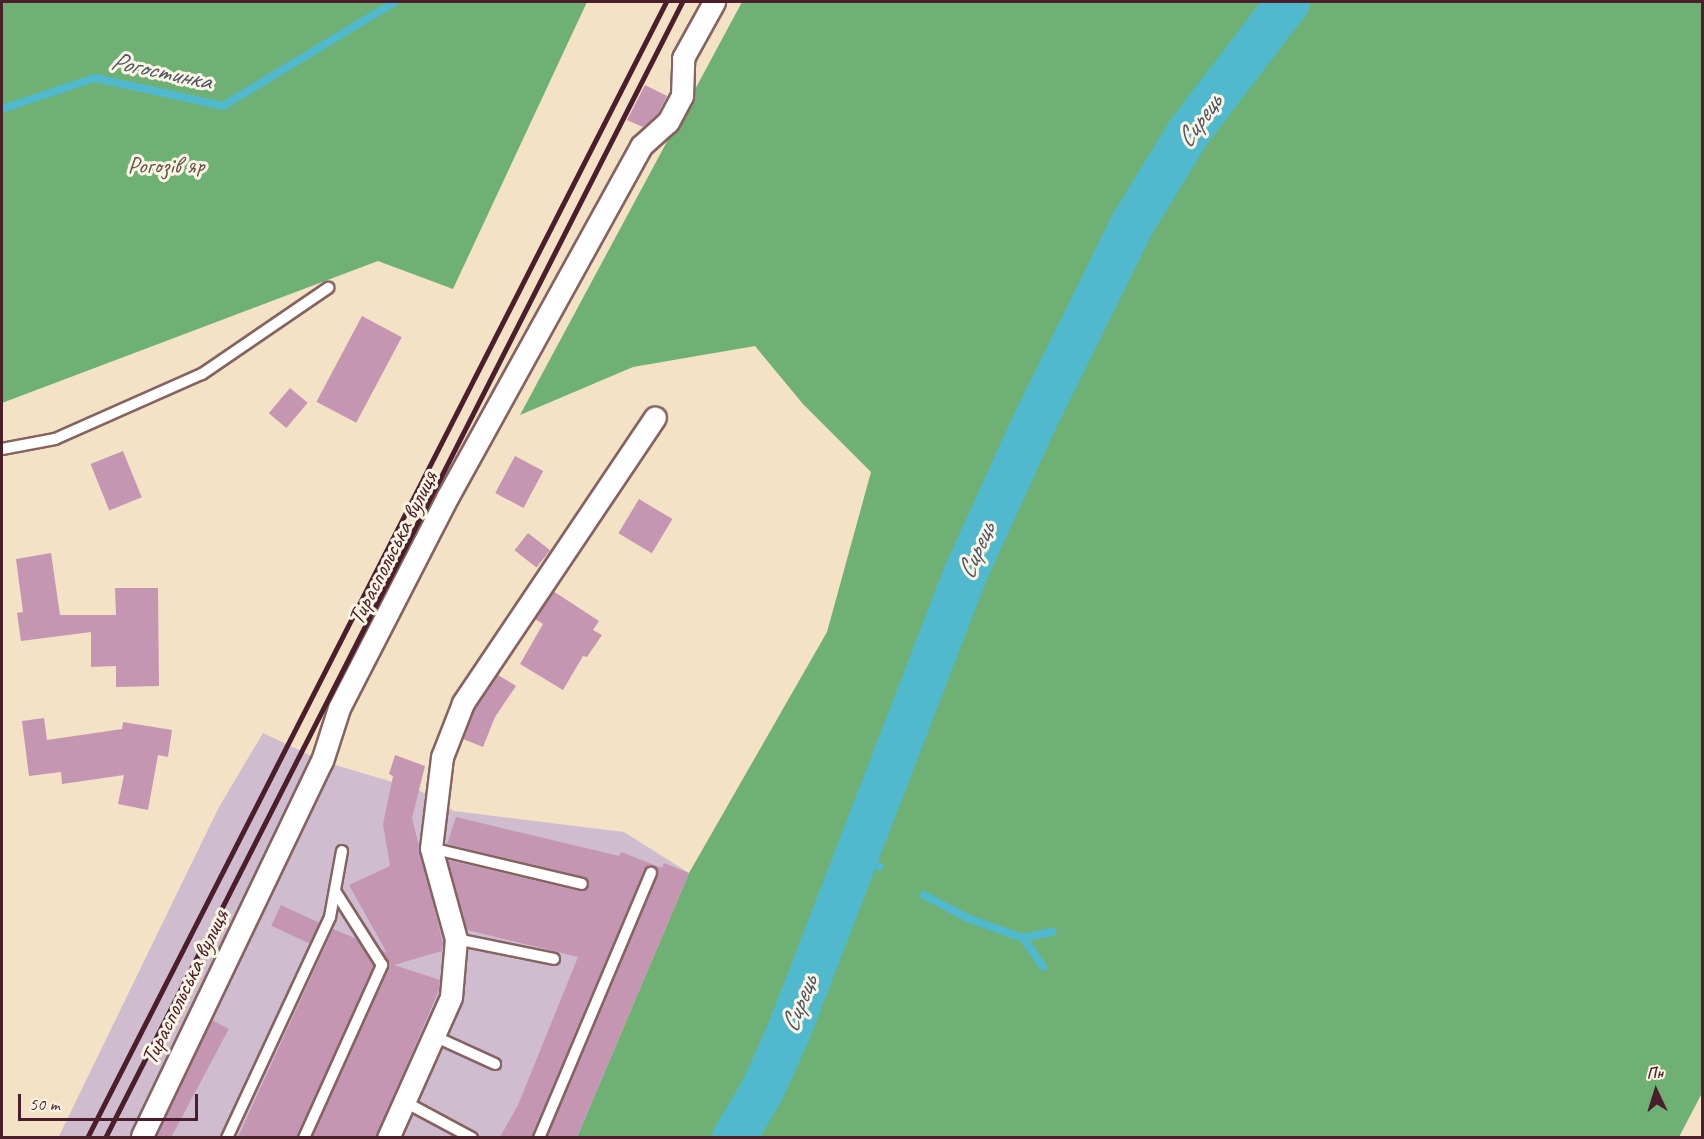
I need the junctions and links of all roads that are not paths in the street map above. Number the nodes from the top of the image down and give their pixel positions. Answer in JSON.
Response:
{"nodes":[{"id":1,"x":714,"y":2,"type":"edge"},
{"id":2,"x":328,"y":288,"type":"dead end"},
{"id":3,"x":655,"y":417,"type":"dead end"},
{"id":4,"x":2,"y":449,"type":"edge"},
{"id":5,"x":431,"y":848,"type":"junction"},
{"id":6,"x":342,"y":851,"type":"dead end"},
{"id":7,"x":651,"y":873,"type":"dead end"},
{"id":8,"x":582,"y":884,"type":"dead end"},
{"id":9,"x":335,"y":891,"type":"junction"},
{"id":10,"x":456,"y":939,"type":"junction"},
{"id":11,"x":554,"y":959,"type":"dead end"},
{"id":12,"x":436,"y":1037,"type":"junction"},
{"id":13,"x":495,"y":1064,"type":"dead end"},
{"id":14,"x":405,"y":1102,"type":"junction"},
{"id":15,"x":142,"y":1136,"type":"dead end"},
{"id":16,"x":227,"y":1137,"type":"edge"},
{"id":17,"x":304,"y":1137,"type":"edge"},
{"id":18,"x":388,"y":1137,"type":"edge"},
{"id":19,"x":472,"y":1137,"type":"edge"},
{"id":20,"x":539,"y":1137,"type":"edge"}],
"edges":[{"from":1,"to":15,"type":"street","name":"Тираспольська вулиця"},
{"from":2,"to":4,"type":"lane"},
{"from":3,"to":5,"type":"street"},
{"from":5,"to":8,"type":"lane"},
{"from":5,"to":10,"type":"street"},
{"from":6,"to":9,"type":"lane"},
{"from":7,"to":20,"type":"lane"},
{"from":9,"to":16,"type":"lane"},
{"from":9,"to":17,"type":"lane"},
{"from":10,"to":11,"type":"lane"},
{"from":10,"to":12,"type":"street"},
{"from":12,"to":13,"type":"lane"},
{"from":12,"to":14,"type":"street"},
{"from":14,"to":18,"type":"street"},
{"from":14,"to":19,"type":"lane"}]}
